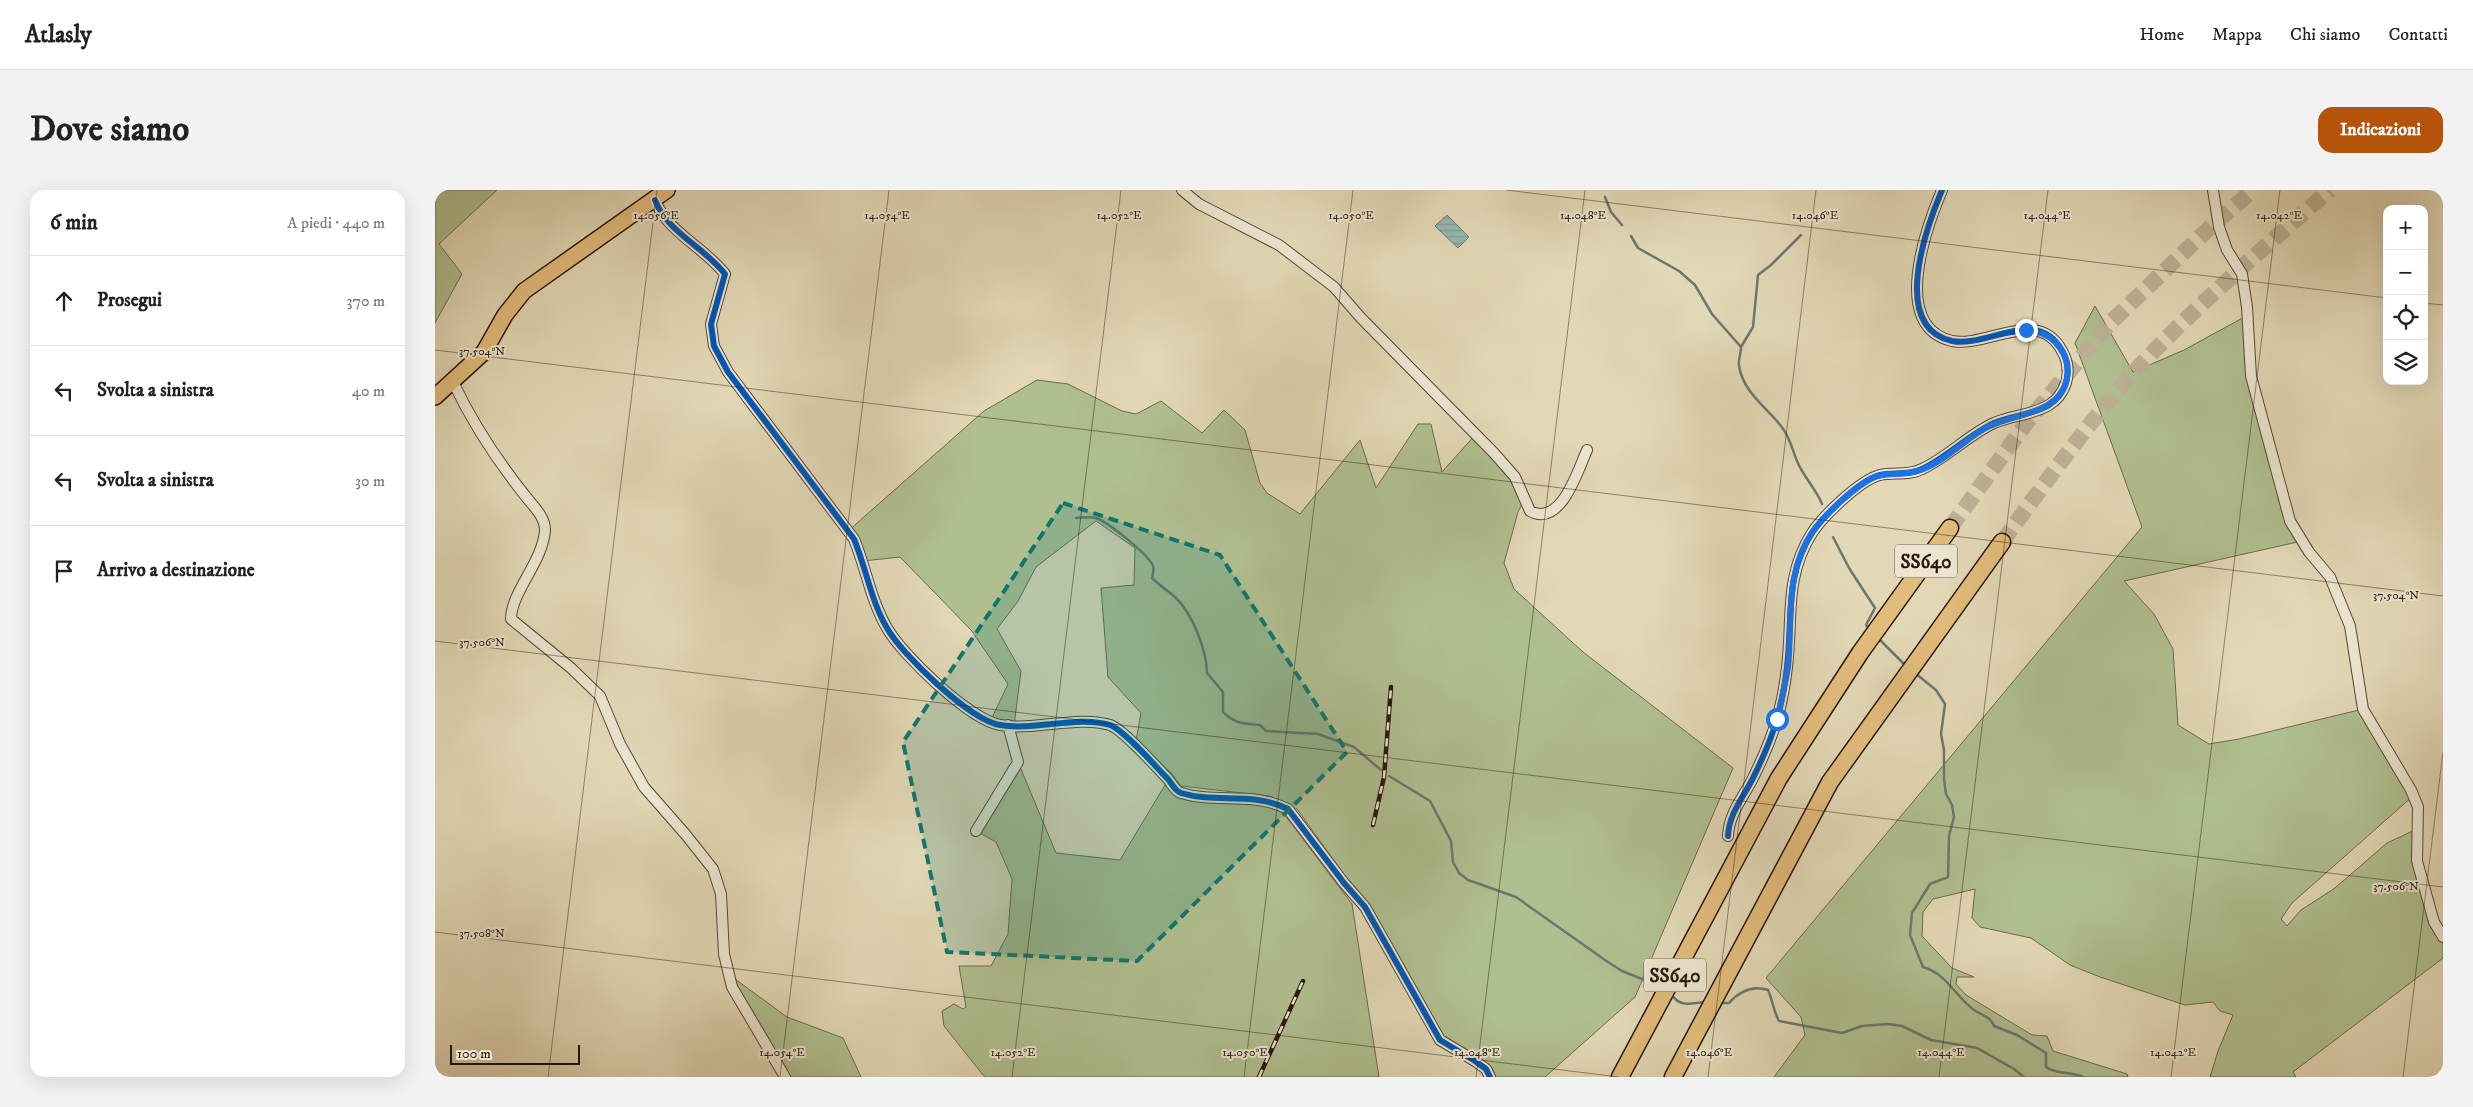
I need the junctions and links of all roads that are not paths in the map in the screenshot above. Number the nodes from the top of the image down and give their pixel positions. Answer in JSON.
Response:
{"nodes":[{"id":1,"x":667,"y":190,"type":"edge"},
{"id":2,"x":1182,"y":190,"type":"edge"},
{"id":3,"x":1942,"y":190,"type":"edge"},
{"id":4,"x":2213,"y":190,"type":"edge"},
{"id":5,"x":655,"y":200,"type":"junction"},
{"id":6,"x":453,"y":382,"type":"junction"},
{"id":7,"x":435,"y":398,"type":"edge"},
{"id":8,"x":1587,"y":450,"type":"dead end"},
{"id":9,"x":1950,"y":528,"type":"tunnel mouth"},
{"id":10,"x":2002,"y":542,"type":"tunnel mouth"},
{"id":11,"x":1004,"y":725,"type":"junction"},
{"id":12,"x":976,"y":831,"type":"dead end"},
{"id":13,"x":1728,"y":836,"type":"dead end"},
{"id":14,"x":2443,"y":937,"type":"edge"},
{"id":15,"x":785,"y":1077,"type":"edge"},
{"id":16,"x":1490,"y":1077,"type":"edge"},
{"id":17,"x":1620,"y":1077,"type":"edge"},
{"id":18,"x":1673,"y":1077,"type":"edge"}],
"edges":[{"from":1,"to":5,"type":"main road"},
{"from":2,"to":8,"type":"street"},
{"from":3,"to":13,"type":"street"},
{"from":4,"to":14,"type":"street"},
{"from":5,"to":6,"type":"main road"},
{"from":5,"to":11,"type":"street"},
{"from":6,"to":7,"type":"main road"},
{"from":6,"to":15,"type":"street"},
{"from":9,"to":17,"type":"highway","number":"SS640"},
{"from":10,"to":18,"type":"highway","number":"SS640"},
{"from":11,"to":12,"type":"street"},
{"from":11,"to":16,"type":"street"}]}
